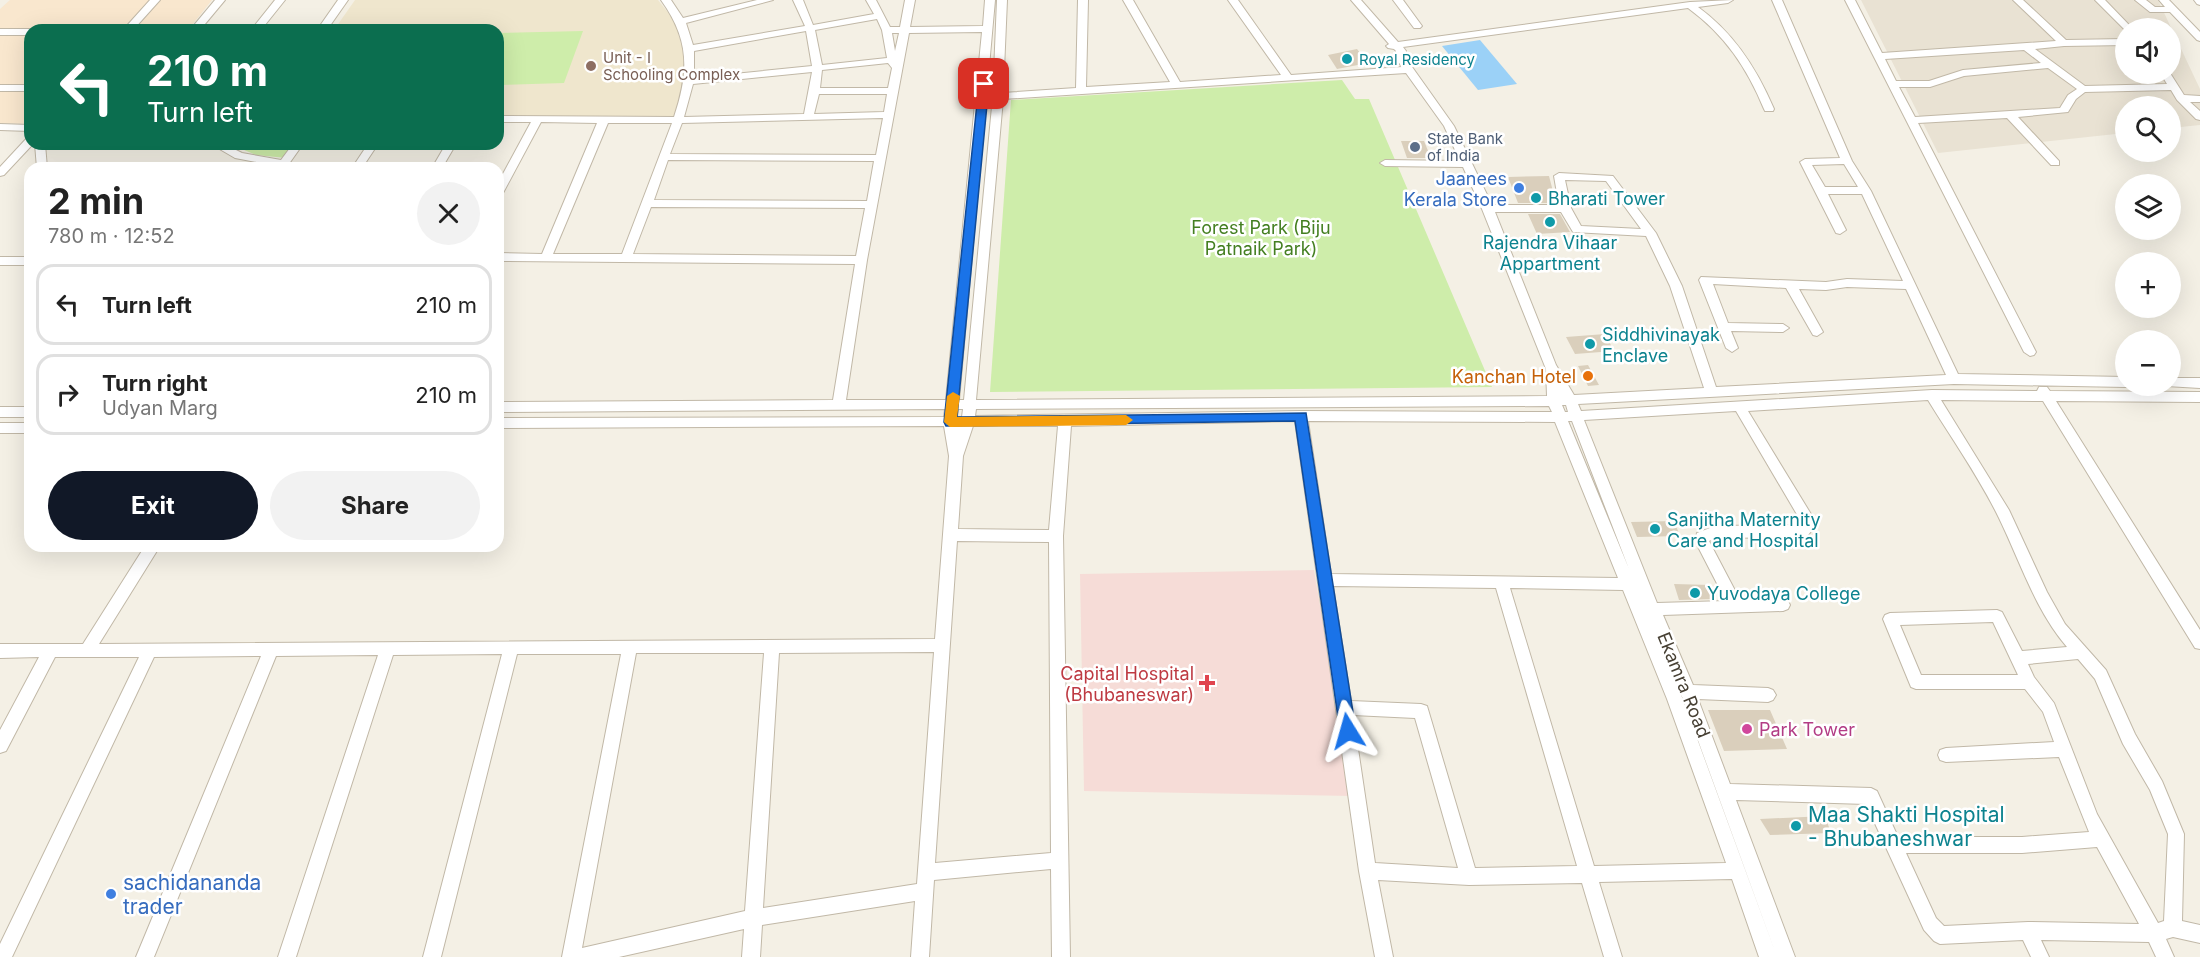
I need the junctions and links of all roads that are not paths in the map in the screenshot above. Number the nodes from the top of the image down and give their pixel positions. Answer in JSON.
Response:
{"nodes":[{"id":1,"x":155,"y":0,"type":"edge"},
{"id":2,"x":220,"y":0,"type":"edge"},
{"id":3,"x":280,"y":0,"type":"edge"},
{"id":4,"x":343,"y":0,"type":"edge"},
{"id":5,"x":666,"y":0,"type":"edge"},
{"id":6,"x":768,"y":0,"type":"edge"},
{"id":7,"x":798,"y":0,"type":"edge"},
{"id":8,"x":871,"y":0,"type":"edge"},
{"id":9,"x":910,"y":0,"type":"edge"},
{"id":10,"x":990,"y":0,"type":"edge"},
{"id":11,"x":1002,"y":0,"type":"edge"},
{"id":12,"x":1083,"y":0,"type":"edge"},
{"id":13,"x":1128,"y":0,"type":"edge"},
{"id":14,"x":1233,"y":0,"type":"edge"},
{"id":15,"x":1347,"y":0,"type":"edge"},
{"id":16,"x":1356,"y":0,"type":"edge"},
{"id":17,"x":1398,"y":0,"type":"edge"},
{"id":18,"x":1728,"y":0,"type":"edge"},
{"id":19,"x":1777,"y":0,"type":"edge"},
{"id":20,"x":1850,"y":0,"type":"edge"},
{"id":21,"x":2018,"y":0,"type":"edge"},
{"id":22,"x":2100,"y":0,"type":"edge"},
{"id":23,"x":2140,"y":0,"type":"edge"},
{"id":24,"x":2164,"y":0,"type":"edge"},
{"id":25,"x":1690,"y":3,"type":"edge"},
{"id":26,"x":2173,"y":9,"type":"junction"},
{"id":27,"x":879,"y":16,"type":"junction"},
{"id":28,"x":2118,"y":18,"type":"edge"},
{"id":29,"x":680,"y":22,"type":"junction"},
{"id":30,"x":133,"y":24,"type":"edge"},
{"id":31,"x":200,"y":24,"type":"edge"},
{"id":32,"x":261,"y":24,"type":"edge"},
{"id":33,"x":326,"y":24,"type":"edge"},
{"id":34,"x":1417,"y":26,"type":"dead end"},
{"id":35,"x":812,"y":27,"type":"junction"},
{"id":36,"x":905,"y":29,"type":"junction"},
{"id":37,"x":988,"y":29,"type":"junction"},
{"id":38,"x":887,"y":30,"type":"junction"},
{"id":39,"x":0,"y":32,"type":"edge"},
{"id":40,"x":24,"y":32,"type":"edge"},
{"id":41,"x":2200,"y":38,"type":"edge"},
{"id":42,"x":2115,"y":42,"type":"edge"},
{"id":43,"x":2064,"y":43,"type":"junction"},
{"id":44,"x":1391,"y":46,"type":"junction"},
{"id":45,"x":2026,"y":47,"type":"junction"},
{"id":46,"x":690,"y":49,"type":"junction"},
{"id":47,"x":1879,"y":56,"type":"junction"},
{"id":48,"x":892,"y":60,"type":"junction"},
{"id":49,"x":2051,"y":65,"type":"junction"},
{"id":50,"x":818,"y":67,"type":"junction"},
{"id":51,"x":1409,"y":70,"type":"junction"},
{"id":52,"x":896,"y":75,"type":"junction"},
{"id":53,"x":1288,"y":78,"type":"junction"},
{"id":54,"x":687,"y":82,"type":"junction"},
{"id":55,"x":1176,"y":84,"type":"junction"},
{"id":56,"x":1894,"y":84,"type":"junction"},
{"id":57,"x":2173,"y":84,"type":"edge"},
{"id":58,"x":2175,"y":87,"type":"junction"},
{"id":59,"x":0,"y":88,"type":"edge"},
{"id":60,"x":24,"y":88,"type":"edge"},
{"id":61,"x":2083,"y":89,"type":"junction"},
{"id":62,"x":816,"y":91,"type":"junction"},
{"id":63,"x":893,"y":91,"type":"junction"},
{"id":64,"x":1081,"y":91,"type":"junction"},
{"id":65,"x":998,"y":96,"type":"junction"},
{"id":66,"x":2180,"y":96,"type":"edge"},
{"id":67,"x":2181,"y":98,"type":"joint"},
{"id":68,"x":2200,"y":99,"type":"edge"},
{"id":69,"x":1769,"y":109,"type":"dead end"},
{"id":70,"x":889,"y":115,"type":"junction"},
{"id":71,"x":2010,"y":115,"type":"junction"},
{"id":72,"x":808,"y":117,"type":"junction"},
{"id":73,"x":2200,"y":117,"type":"edge"},
{"id":74,"x":980,"y":118,"type":"junction"},
{"id":75,"x":996,"y":118,"type":"junction"},
{"id":76,"x":504,"y":119,"type":"edge"},
{"id":77,"x":538,"y":119,"type":"junction"},
{"id":78,"x":604,"y":119,"type":"junction"},
{"id":79,"x":679,"y":120,"type":"junction"},
{"id":80,"x":1912,"y":120,"type":"junction"},
{"id":81,"x":0,"y":127,"type":"edge"},
{"id":82,"x":24,"y":128,"type":"edge"},
{"id":83,"x":24,"y":147,"type":"edge"},
{"id":84,"x":228,"y":150,"type":"edge"},
{"id":85,"x":663,"y":157,"type":"junction"},
{"id":86,"x":880,"y":158,"type":"junction"},
{"id":87,"x":1847,"y":161,"type":"junction"},
{"id":88,"x":265,"y":162,"type":"edge"},
{"id":89,"x":1385,"y":163,"type":"dead end"},
{"id":90,"x":2055,"y":163,"type":"dead end"},
{"id":91,"x":1467,"y":164,"type":"junction"},
{"id":92,"x":0,"y":173,"type":"edge"},
{"id":93,"x":504,"y":182,"type":"edge"},
{"id":94,"x":1821,"y":190,"type":"junction"},
{"id":95,"x":1866,"y":191,"type":"junction"},
{"id":96,"x":648,"y":203,"type":"junction"},
{"id":97,"x":871,"y":205,"type":"junction"},
{"id":98,"x":1565,"y":208,"type":"junction"},
{"id":99,"x":1488,"y":209,"type":"junction"},
{"id":100,"x":1840,"y":230,"type":"dead end"},
{"id":101,"x":1650,"y":233,"type":"junction"},
{"id":102,"x":504,"y":257,"type":"edge"},
{"id":103,"x":546,"y":257,"type":"junction"},
{"id":104,"x":626,"y":258,"type":"junction"},
{"id":105,"x":861,"y":260,"type":"junction"},
{"id":106,"x":0,"y":261,"type":"edge"},
{"id":107,"x":24,"y":261,"type":"edge"},
{"id":108,"x":1791,"y":284,"type":"junction"},
{"id":109,"x":1911,"y":285,"type":"junction"},
{"id":110,"x":1723,"y":327,"type":"junction"},
{"id":111,"x":1783,"y":328,"type":"dead end"},
{"id":112,"x":1817,"y":332,"type":"dead end"},
{"id":113,"x":1732,"y":348,"type":"dead end"},
{"id":114,"x":2030,"y":352,"type":"dead end"},
{"id":115,"x":1551,"y":366,"type":"junction"},
{"id":116,"x":1954,"y":379,"type":"junction"},
{"id":117,"x":2037,"y":380,"type":"junction"},
{"id":118,"x":2115,"y":382,"type":"edge"},
{"id":119,"x":2181,"y":383,"type":"edge"},
{"id":120,"x":2200,"y":383,"type":"edge"},
{"id":121,"x":1712,"y":393,"type":"junction"},
{"id":122,"x":1932,"y":395,"type":"junction"},
{"id":123,"x":2047,"y":395,"type":"junction"},
{"id":124,"x":2200,"y":397,"type":"edge"},
{"id":125,"x":1570,"y":400,"type":"junction"},
{"id":126,"x":1554,"y":401,"type":"junction"},
{"id":127,"x":952,"y":403,"type":"junction"},
{"id":128,"x":970,"y":403,"type":"junction"},
{"id":129,"x":839,"y":405,"type":"junction"},
{"id":130,"x":1739,"y":406,"type":"junction"},
{"id":131,"x":504,"y":407,"type":"edge"},
{"id":132,"x":0,"y":412,"type":"edge"},
{"id":133,"x":24,"y":412,"type":"edge"},
{"id":134,"x":1301,"y":416,"type":"junction"},
{"id":135,"x":1576,"y":416,"type":"junction"},
{"id":136,"x":1560,"y":417,"type":"junction"},
{"id":137,"x":950,"y":422,"type":"junction"},
{"id":138,"x":968,"y":422,"type":"junction"},
{"id":139,"x":1065,"y":422,"type":"junction"},
{"id":140,"x":504,"y":423,"type":"edge"},
{"id":141,"x":0,"y":428,"type":"edge"},
{"id":142,"x":24,"y":428,"type":"edge"},
{"id":143,"x":956,"y":456,"type":"junction"},
{"id":144,"x":951,"y":535,"type":"junction"},
{"id":145,"x":1056,"y":536,"type":"junction"},
{"id":146,"x":149,"y":552,"type":"edge"},
{"id":147,"x":1325,"y":580,"type":"junction"},
{"id":148,"x":1502,"y":582,"type":"junction"},
{"id":149,"x":1628,"y":584,"type":"junction"},
{"id":150,"x":1783,"y":605,"type":"dead end"},
{"id":151,"x":1736,"y":606,"type":"junction"},
{"id":152,"x":1653,"y":609,"type":"junction"},
{"id":153,"x":2200,"y":643,"type":"edge"},
{"id":154,"x":943,"y":645,"type":"junction"},
{"id":155,"x":772,"y":646,"type":"junction"},
{"id":156,"x":511,"y":647,"type":"junction"},
{"id":157,"x":630,"y":647,"type":"junction"},
{"id":158,"x":388,"y":648,"type":"junction"},
{"id":159,"x":271,"y":649,"type":"junction"},
{"id":160,"x":51,"y":650,"type":"junction"},
{"id":161,"x":87,"y":650,"type":"junction"},
{"id":162,"x":150,"y":650,"type":"junction"},
{"id":163,"x":0,"y":651,"type":"edge"},
{"id":164,"x":2081,"y":652,"type":"junction"},
{"id":165,"x":2017,"y":658,"type":"junction"},
{"id":166,"x":2029,"y":682,"type":"junction"},
{"id":167,"x":1688,"y":692,"type":"junction"},
{"id":168,"x":1768,"y":695,"type":"dead end"},
{"id":169,"x":1344,"y":708,"type":"junction"},
{"id":170,"x":0,"y":746,"type":"edge"},
{"id":171,"x":2065,"y":749,"type":"junction"},
{"id":172,"x":1946,"y":755,"type":"dead end"},
{"id":173,"x":1727,"y":792,"type":"junction"},
{"id":174,"x":2101,"y":838,"type":"junction"},
{"id":175,"x":1894,"y":845,"type":"junction"},
{"id":176,"x":1060,"y":860,"type":"junction"},
{"id":177,"x":1368,"y":871,"type":"junction"},
{"id":178,"x":1737,"y":871,"type":"junction"},
{"id":179,"x":926,"y":872,"type":"junction"},
{"id":180,"x":1588,"y":876,"type":"junction"},
{"id":181,"x":1469,"y":877,"type":"junction"},
{"id":182,"x":924,"y":891,"type":"junction"},
{"id":183,"x":754,"y":918,"type":"junction"},
{"id":184,"x":2173,"y":928,"type":"junction"},
{"id":185,"x":2028,"y":931,"type":"junction"},
{"id":186,"x":2154,"y":933,"type":"junction"},
{"id":187,"x":2200,"y":934,"type":"edge"},
{"id":188,"x":3,"y":957,"type":"edge"},
{"id":189,"x":145,"y":957,"type":"edge"},
{"id":190,"x":286,"y":957,"type":"edge"},
{"id":191,"x":432,"y":957,"type":"edge"},
{"id":192,"x":571,"y":957,"type":"edge"},
{"id":193,"x":579,"y":957,"type":"edge"},
{"id":194,"x":751,"y":957,"type":"edge"},
{"id":195,"x":920,"y":957,"type":"edge"},
{"id":196,"x":1061,"y":957,"type":"edge"},
{"id":197,"x":1384,"y":957,"type":"edge"},
{"id":198,"x":1613,"y":957,"type":"edge"},
{"id":199,"x":1768,"y":957,"type":"edge"},
{"id":200,"x":1786,"y":957,"type":"edge"},
{"id":201,"x":2040,"y":957,"type":"edge"},
{"id":202,"x":2165,"y":957,"type":"edge"}],
"edges":[{"from":1,"to":30,"type":"street"},
{"from":2,"to":31,"type":"street"},
{"from":3,"to":32,"type":"street"},
{"from":4,"to":33,"type":"street"},
{"from":5,"to":29,"type":"street"},
{"from":6,"to":29,"type":"street"},
{"from":7,"to":35,"type":"street"},
{"from":8,"to":27,"type":"street"},
{"from":9,"to":36,"type":"street"},
{"from":10,"to":37,"type":"street"},
{"from":11,"to":65,"type":"street"},
{"from":12,"to":64,"type":"street"},
{"from":13,"to":55,"type":"street"},
{"from":14,"to":53,"type":"street"},
{"from":15,"to":44,"type":"street"},
{"from":16,"to":44,"type":"street"},
{"from":17,"to":34,"type":"street"},
{"from":18,"to":25,"type":"street"},
{"from":19,"to":87,"type":"street"},
{"from":20,"to":47,"type":"street"},
{"from":21,"to":43,"type":"street"},
{"from":22,"to":28,"type":"street"},
{"from":23,"to":26,"type":"street"},
{"from":24,"to":26,"type":"street"},
{"from":25,"to":44,"type":"street"},
{"from":25,"to":69,"type":"street"},
{"from":26,"to":41,"type":"street"},
{"from":27,"to":35,"type":"street"},
{"from":27,"to":38,"type":"street"},
{"from":29,"to":46,"type":"street"},
{"from":35,"to":46,"type":"street"},
{"from":35,"to":50,"type":"street"},
{"from":36,"to":37,"type":"street"},
{"from":36,"to":38,"type":"street"},
{"from":36,"to":52,"type":"street"},
{"from":37,"to":74,"type":"street"},
{"from":38,"to":48,"type":"street"},
{"from":39,"to":40,"type":"street"},
{"from":42,"to":43,"type":"street"},
{"from":43,"to":45,"type":"street"},
{"from":44,"to":51,"type":"street"},
{"from":45,"to":47,"type":"street"},
{"from":45,"to":49,"type":"street"},
{"from":46,"to":54,"type":"street"},
{"from":47,"to":56,"type":"street"},
{"from":48,"to":50,"type":"street"},
{"from":48,"to":52,"type":"street"},
{"from":49,"to":56,"type":"street"},
{"from":49,"to":61,"type":"street"},
{"from":50,"to":54,"type":"street"},
{"from":50,"to":62,"type":"street"},
{"from":51,"to":53,"type":"street"},
{"from":51,"to":91,"type":"street"},
{"from":52,"to":63,"type":"street"},
{"from":53,"to":55,"type":"street"},
{"from":54,"to":79,"type":"street"},
{"from":55,"to":64,"type":"street"},
{"from":56,"to":80,"type":"street"},
{"from":57,"to":58,"type":"street"},
{"from":58,"to":61,"type":"street"},
{"from":58,"to":66,"type":"street"},
{"from":59,"to":60,"type":"street"},
{"from":61,"to":71,"type":"street"},
{"from":62,"to":63,"type":"street"},
{"from":62,"to":72,"type":"street"},
{"from":63,"to":70,"type":"street"},
{"from":64,"to":65,"type":"street"},
{"from":65,"to":75,"type":"street"},
{"from":67,"to":68,"type":"street"},
{"from":67,"to":73,"type":"street"},
{"from":70,"to":72,"type":"street"},
{"from":70,"to":86,"type":"street"},
{"from":71,"to":80,"type":"street"},
{"from":71,"to":90,"type":"street"},
{"from":72,"to":79,"type":"street"},
{"from":74,"to":75,"type":"street"},
{"from":74,"to":127,"type":"street"},
{"from":75,"to":128,"type":"street"},
{"from":76,"to":77,"type":"street"},
{"from":77,"to":78,"type":"street"},
{"from":77,"to":93,"type":"street"},
{"from":78,"to":79,"type":"street"},
{"from":78,"to":103,"type":"street"},
{"from":79,"to":85,"type":"street"},
{"from":80,"to":114,"type":"street"},
{"from":81,"to":82,"type":"street"},
{"from":83,"to":92,"type":"street"},
{"from":84,"to":88,"type":"street"},
{"from":85,"to":86,"type":"street"},
{"from":85,"to":96,"type":"street"},
{"from":86,"to":97,"type":"street"},
{"from":87,"to":94,"type":"street"},
{"from":87,"to":95,"type":"street"},
{"from":89,"to":91,"type":"street"},
{"from":91,"to":99,"type":"street"},
{"from":94,"to":95,"type":"street"},
{"from":94,"to":100,"type":"street"},
{"from":95,"to":109,"type":"street"},
{"from":96,"to":97,"type":"street"},
{"from":96,"to":104,"type":"street"},
{"from":97,"to":105,"type":"street"},
{"from":98,"to":99,"type":"street"},
{"from":98,"to":101,"type":"street"},
{"from":98,"to":101,"type":"street"},
{"from":99,"to":115,"type":"street"},
{"from":101,"to":121,"type":"street"},
{"from":102,"to":103,"type":"street"},
{"from":103,"to":104,"type":"street"},
{"from":104,"to":105,"type":"street"},
{"from":105,"to":129,"type":"street"},
{"from":106,"to":107,"type":"street"},
{"from":108,"to":109,"type":"street"},
{"from":108,"to":110,"type":"street"},
{"from":108,"to":112,"type":"street"},
{"from":109,"to":116,"type":"street"},
{"from":110,"to":111,"type":"street"},
{"from":110,"to":113,"type":"street"},
{"from":115,"to":125,"type":"street","name":"Ekamra Road"},
{"from":115,"to":126,"type":"street","name":"Ekamra Road"},
{"from":116,"to":117,"type":"street"},
{"from":116,"to":121,"type":"street"},
{"from":117,"to":118,"type":"street"},
{"from":117,"to":123,"type":"street"},
{"from":119,"to":120,"type":"street"},
{"from":121,"to":125,"type":"street"},
{"from":122,"to":123,"type":"street"},
{"from":122,"to":130,"type":"street"},
{"from":122,"to":164,"type":"street"},
{"from":123,"to":124,"type":"street"},
{"from":123,"to":153,"type":"street"},
{"from":125,"to":126,"type":"street"},
{"from":125,"to":135,"type":"street","name":"Ekamra Road"},
{"from":126,"to":128,"type":"street"},
{"from":126,"to":136,"type":"street","name":"Ekamra Road"},
{"from":127,"to":128,"type":"street"},
{"from":127,"to":129,"type":"street"},
{"from":127,"to":137,"type":"street"},
{"from":128,"to":138,"type":"street"},
{"from":129,"to":131,"type":"street"},
{"from":130,"to":135,"type":"street"},
{"from":130,"to":151,"type":"street"},
{"from":132,"to":133,"type":"street"},
{"from":134,"to":136,"type":"street"},
{"from":134,"to":139,"type":"street"},
{"from":134,"to":147,"type":"street"},
{"from":135,"to":136,"type":"street"},
{"from":135,"to":152,"type":"street","name":"Ekamra Road"},
{"from":136,"to":149,"type":"street","name":"Ekamra Road"},
{"from":137,"to":138,"type":"street"},
{"from":137,"to":140,"type":"street"},
{"from":137,"to":143,"type":"street"},
{"from":138,"to":139,"type":"street"},
{"from":138,"to":143,"type":"street"},
{"from":139,"to":145,"type":"street"},
{"from":141,"to":142,"type":"street"},
{"from":143,"to":144,"type":"street"},
{"from":144,"to":145,"type":"street"},
{"from":144,"to":154,"type":"street"},
{"from":145,"to":176,"type":"street"},
{"from":146,"to":161,"type":"street"},
{"from":147,"to":148,"type":"street"},
{"from":147,"to":169,"type":"street"},
{"from":148,"to":149,"type":"street"},
{"from":148,"to":180,"type":"street"},
{"from":149,"to":178,"type":"street","name":"Ekamra Road"},
{"from":150,"to":151,"type":"street"},
{"from":151,"to":152,"type":"street"},
{"from":152,"to":167,"type":"street","name":"Ekamra Road"},
{"from":154,"to":155,"type":"street"},
{"from":154,"to":179,"type":"street"},
{"from":155,"to":157,"type":"street"},
{"from":155,"to":183,"type":"street"},
{"from":156,"to":157,"type":"street"},
{"from":156,"to":158,"type":"street"},
{"from":156,"to":191,"type":"street"},
{"from":157,"to":192,"type":"street"},
{"from":158,"to":159,"type":"street"},
{"from":158,"to":190,"type":"street"},
{"from":159,"to":162,"type":"street"},
{"from":159,"to":189,"type":"street"},
{"from":160,"to":161,"type":"street"},
{"from":160,"to":163,"type":"street"},
{"from":160,"to":170,"type":"street"},
{"from":161,"to":162,"type":"street"},
{"from":162,"to":188,"type":"street"},
{"from":164,"to":165,"type":"street"},
{"from":164,"to":184,"type":"street"},
{"from":165,"to":166,"type":"street"},
{"from":165,"to":166,"type":"street"},
{"from":166,"to":171,"type":"street"},
{"from":167,"to":168,"type":"street"},
{"from":167,"to":173,"type":"street","name":"Ekamra Road"},
{"from":169,"to":177,"type":"street"},
{"from":169,"to":181,"type":"street"},
{"from":171,"to":172,"type":"street"},
{"from":171,"to":174,"type":"street"},
{"from":173,"to":175,"type":"street"},
{"from":173,"to":200,"type":"street","name":"Ekamra Road"},
{"from":174,"to":175,"type":"street"},
{"from":174,"to":186,"type":"street"},
{"from":175,"to":185,"type":"street"},
{"from":176,"to":179,"type":"street"},
{"from":176,"to":196,"type":"street"},
{"from":177,"to":181,"type":"street"},
{"from":177,"to":197,"type":"street"},
{"from":178,"to":180,"type":"street"},
{"from":178,"to":199,"type":"street","name":"Ekamra Road"},
{"from":179,"to":182,"type":"street"},
{"from":180,"to":181,"type":"street"},
{"from":180,"to":198,"type":"street"},
{"from":182,"to":183,"type":"street"},
{"from":182,"to":195,"type":"street"},
{"from":183,"to":193,"type":"street"},
{"from":183,"to":194,"type":"street"},
{"from":184,"to":186,"type":"street"},
{"from":184,"to":187,"type":"street"},
{"from":185,"to":186,"type":"street"},
{"from":185,"to":201,"type":"street"},
{"from":186,"to":202,"type":"street"}]}
